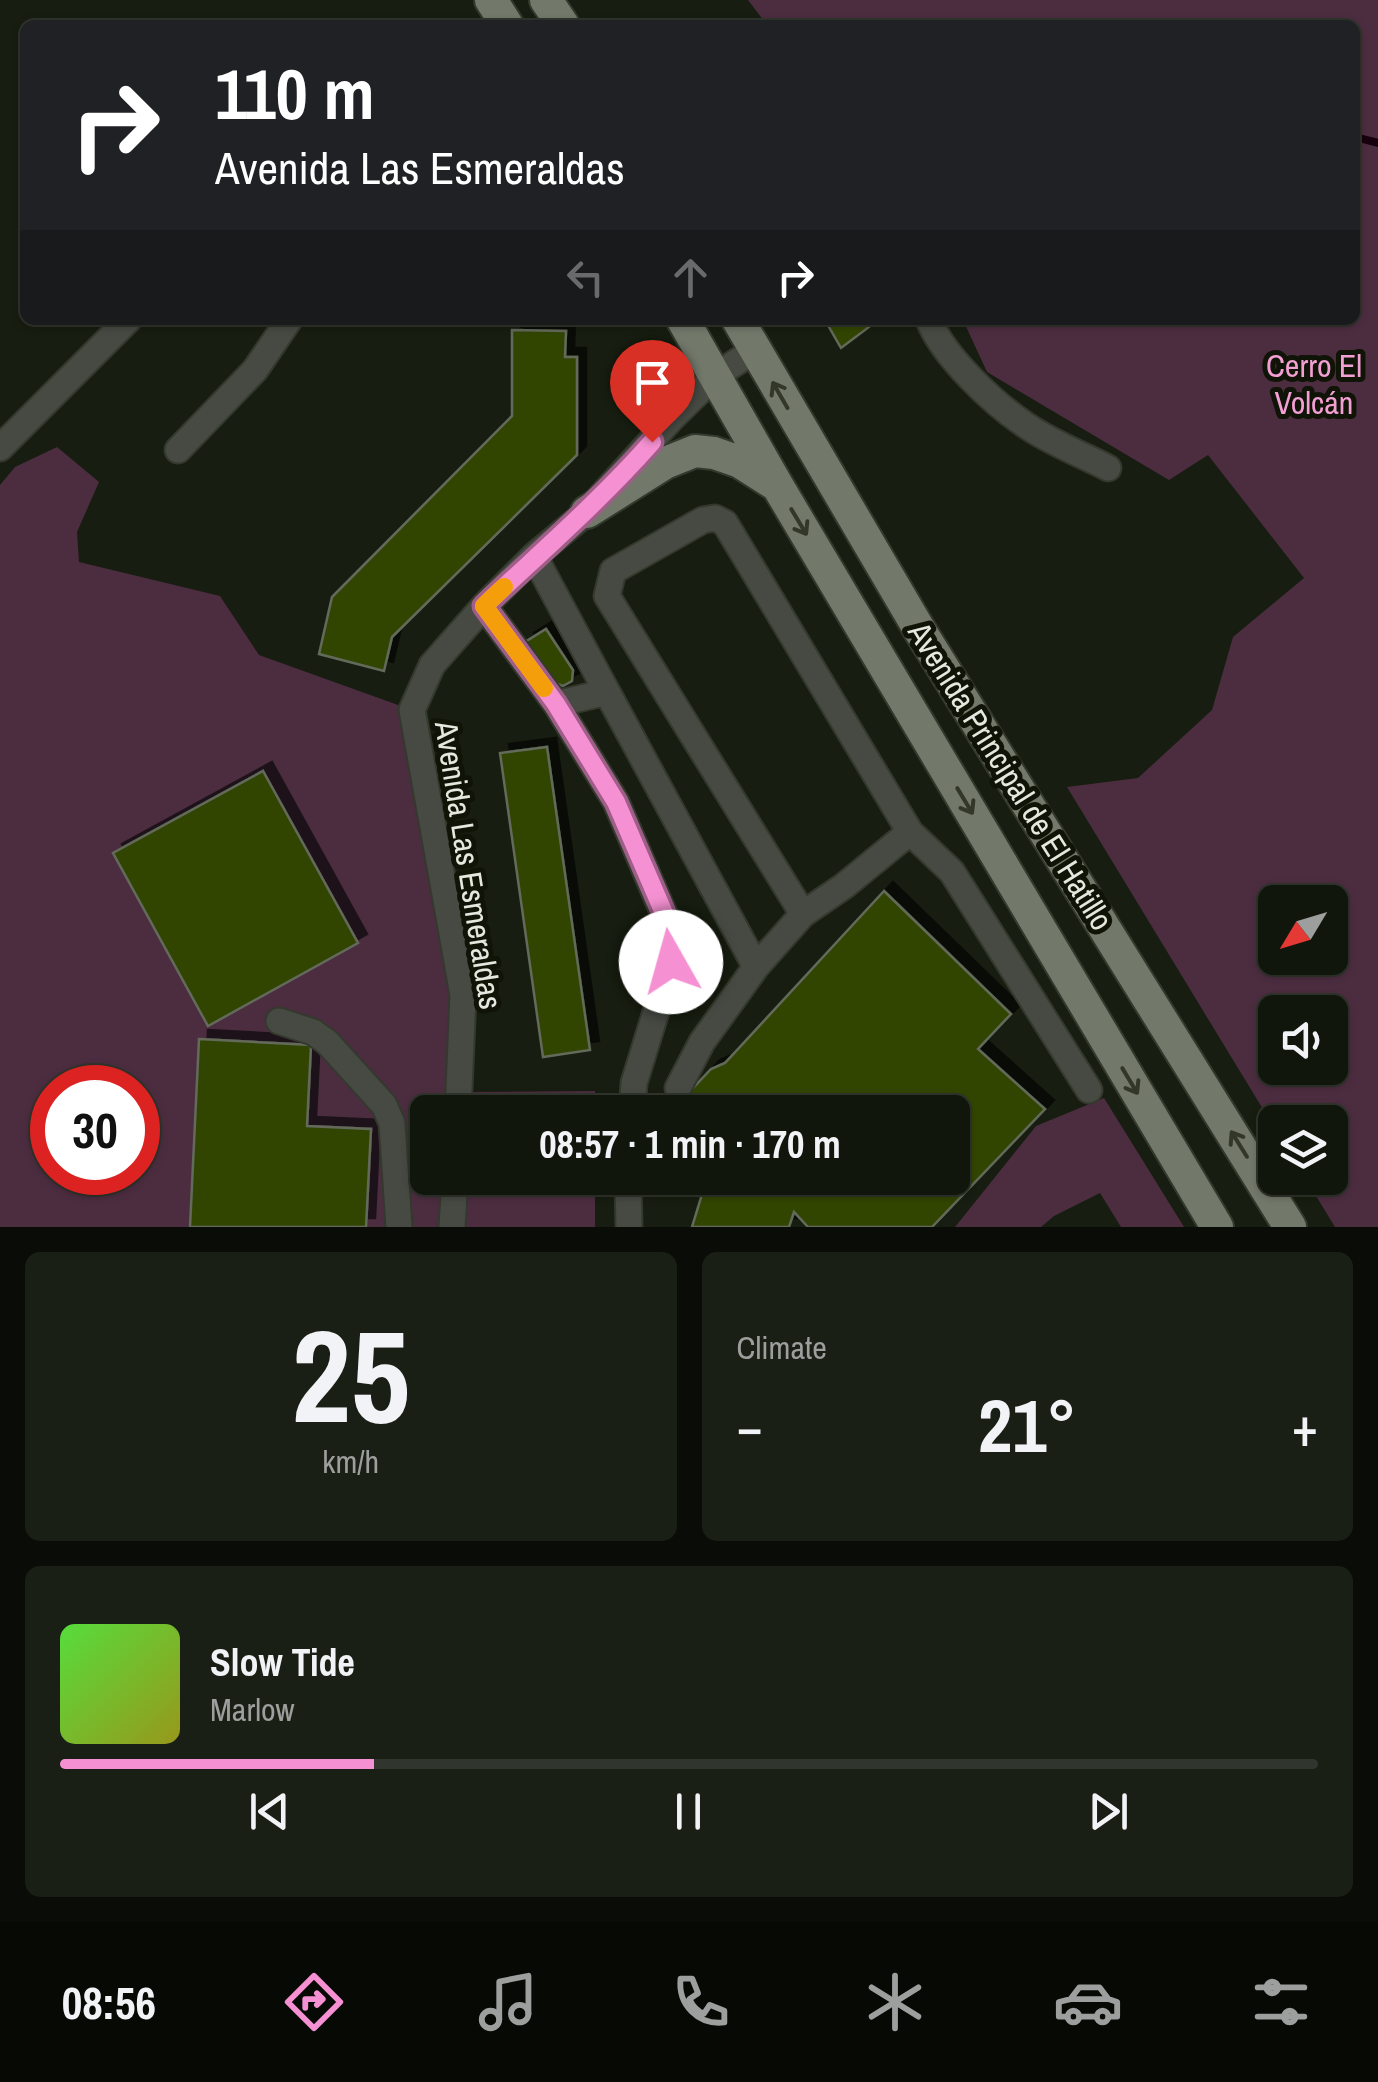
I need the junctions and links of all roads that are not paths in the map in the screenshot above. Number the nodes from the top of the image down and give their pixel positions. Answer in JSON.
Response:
{"nodes":[{"id":1,"x":123,"y":325,"type":"edge"},
{"id":2,"x":286,"y":325,"type":"edge"},
{"id":3,"x":686,"y":325,"type":"edge"},
{"id":4,"x":741,"y":325,"type":"edge"},
{"id":5,"x":931,"y":325,"type":"edge"},
{"id":6,"x":755,"y":350,"type":"junction"},
{"id":7,"x":715,"y":376,"type":"junction"},
{"id":8,"x":0,"y":448,"type":"edge"},
{"id":9,"x":178,"y":450,"type":"dead end"},
{"id":10,"x":1108,"y":468,"type":"dead end"},
{"id":11,"x":777,"y":485,"type":"junction"},
{"id":12,"x":587,"y":512,"type":"junction"},
{"id":13,"x":534,"y":556,"type":"junction"},
{"id":14,"x":484,"y":606,"type":"junction"},
{"id":15,"x":607,"y":692,"type":"junction"},
{"id":16,"x":556,"y":704,"type":"junction"},
{"id":17,"x":910,"y":832,"type":"junction"},
{"id":18,"x":803,"y":914,"type":"junction"},
{"id":19,"x":756,"y":967,"type":"junction"},
{"id":20,"x":279,"y":1021,"type":"dead end"},
{"id":21,"x":678,"y":1088,"type":"dead end"},
{"id":22,"x":1089,"y":1090,"type":"dead end"},
{"id":23,"x":459,"y":1095,"type":"edge"},
{"id":24,"x":633,"y":1095,"type":"edge"},
{"id":25,"x":453,"y":1195,"type":"edge"},
{"id":26,"x":629,"y":1195,"type":"edge"},
{"id":27,"x":399,"y":1227,"type":"edge"},
{"id":28,"x":452,"y":1227,"type":"edge"},
{"id":29,"x":630,"y":1227,"type":"edge"},
{"id":30,"x":1217,"y":1227,"type":"edge"},
{"id":31,"x":1290,"y":1227,"type":"edge"}],
"edges":[{"from":1,"to":8,"type":"street"},
{"from":2,"to":9,"type":"street"},
{"from":3,"to":7,"type":"main road","name":"Avenida Principal de El Hatillo"},
{"from":4,"to":6,"type":"main road","name":"Avenida Principal de El Hatillo"},
{"from":5,"to":10,"type":"street"},
{"from":6,"to":7,"type":"street","name":"Avenida Las Esmeraldas"},
{"from":31,"to":6,"type":"main road","name":"Avenida Principal de El Hatillo","one_way":true},
{"from":7,"to":11,"type":"main road","name":"Avenida Principal de El Hatillo"},
{"from":7,"to":12,"type":"street","name":"Avenida Las Esmeraldas"},
{"from":11,"to":12,"type":"main road"},
{"from":11,"to":30,"type":"main road","name":"Avenida Principal de El Hatillo","one_way":true},
{"from":12,"to":13,"type":"street","name":"Avenida Las Esmeraldas"},
{"from":13,"to":14,"type":"street","name":"Avenida Las Esmeraldas"},
{"from":13,"to":15,"type":"street"},
{"from":14,"to":16,"type":"street"},
{"from":14,"to":23,"type":"street","name":"Avenida Las Esmeraldas"},
{"from":15,"to":16,"type":"street"},
{"from":15,"to":19,"type":"street"},
{"from":16,"to":24,"type":"street"},
{"from":17,"to":18,"type":"street"},
{"from":17,"to":18,"type":"street"},
{"from":17,"to":22,"type":"street"},
{"from":18,"to":19,"type":"street"},
{"from":19,"to":21,"type":"street"},
{"from":20,"to":27,"type":"street"},
{"from":25,"to":28,"type":"street"},
{"from":26,"to":29,"type":"street"}]}
